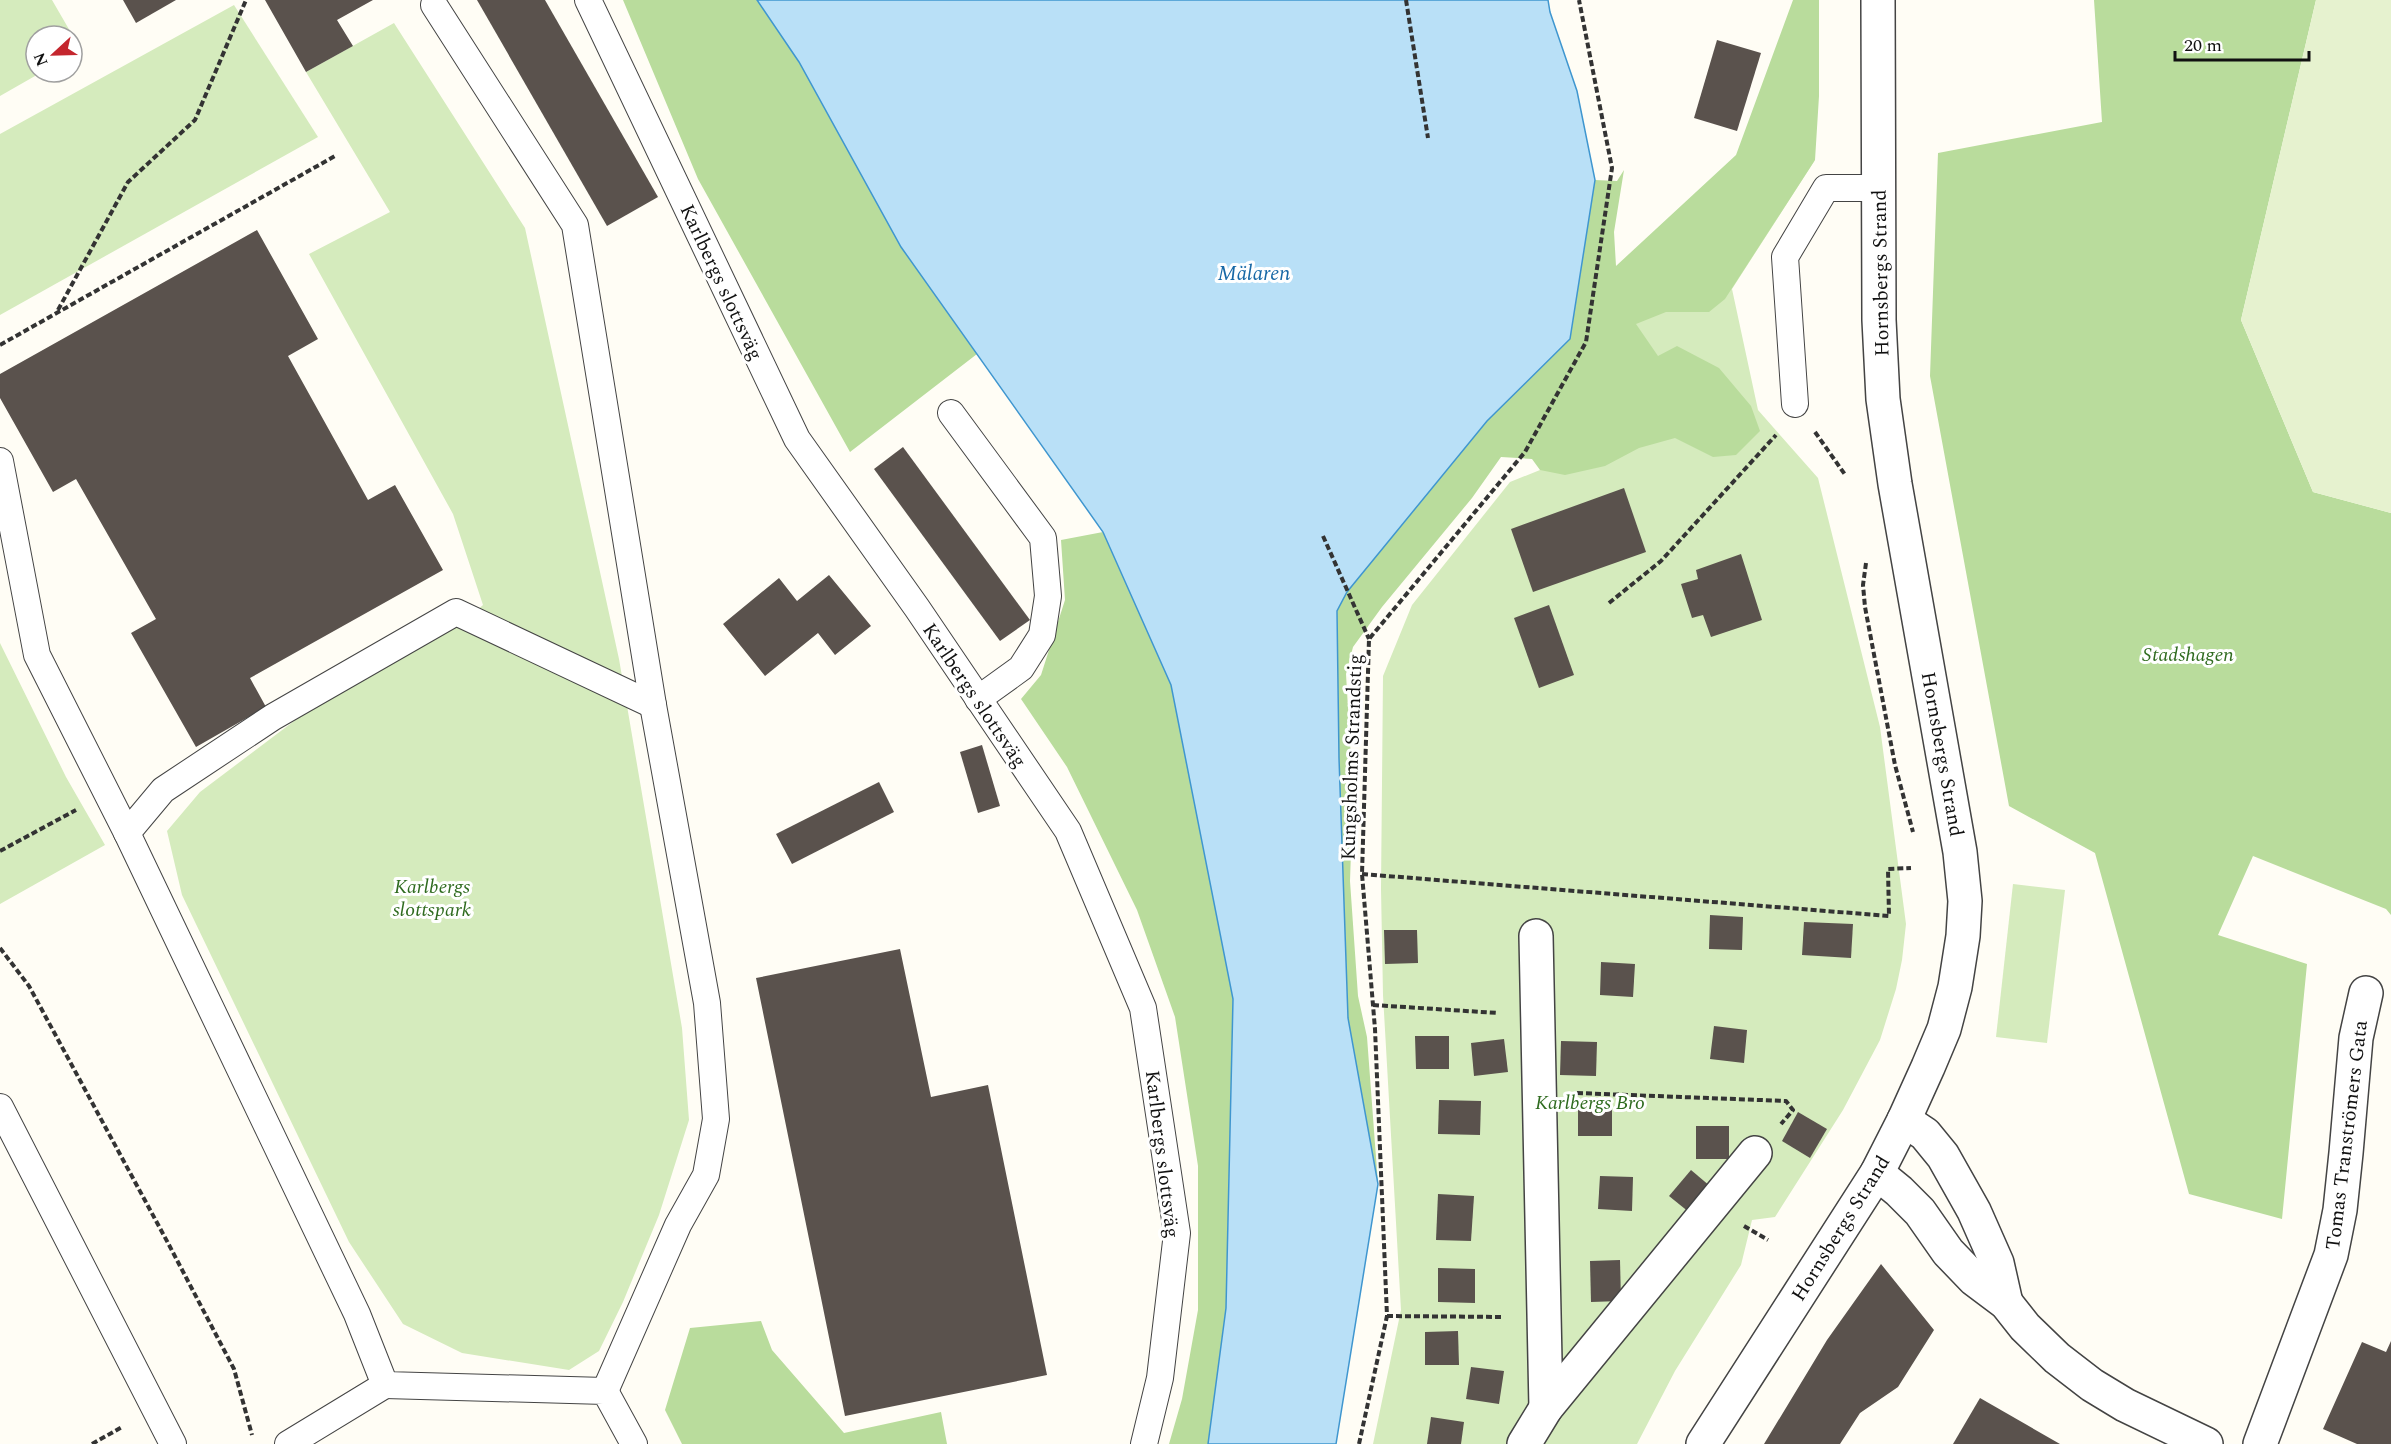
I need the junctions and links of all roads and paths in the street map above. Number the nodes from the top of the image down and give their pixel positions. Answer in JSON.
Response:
{"nodes":[{"id":1,"x":246,"y":0,"type":"edge"},
{"id":2,"x":588,"y":0,"type":"edge"},
{"id":3,"x":1406,"y":0,"type":"edge"},
{"id":4,"x":1579,"y":0,"type":"edge"},
{"id":5,"x":1878,"y":0,"type":"edge"},
{"id":6,"x":434,"y":5,"type":"dead end"},
{"id":7,"x":1428,"y":138,"type":"dead end"},
{"id":8,"x":335,"y":156,"type":"dead end"},
{"id":9,"x":1878,"y":188,"type":"junction"},
{"id":10,"x":58,"y":310,"type":"junction"},
{"id":11,"x":0,"y":345,"type":"edge"},
{"id":12,"x":1795,"y":404,"type":"junction"},
{"id":13,"x":951,"y":412,"type":"dead end"},
{"id":14,"x":0,"y":461,"type":"edge"},
{"id":15,"x":1846,"y":476,"type":"dead end"},
{"id":16,"x":1323,"y":536,"type":"dead end"},
{"id":17,"x":1867,"y":559,"type":"dead end"},
{"id":18,"x":1609,"y":603,"type":"dead end"},
{"id":19,"x":1370,"y":639,"type":"junction"},
{"id":20,"x":978,"y":699,"type":"junction"},
{"id":21,"x":653,"y":705,"type":"junction"},
{"id":22,"x":108,"y":792,"type":"junction"},
{"id":23,"x":127,"y":833,"type":"junction"},
{"id":24,"x":1916,"y":842,"type":"dead end"},
{"id":25,"x":0,"y":850,"type":"edge"},
{"id":26,"x":1911,"y":868,"type":"dead end"},
{"id":27,"x":1362,"y":873,"type":"junction"},
{"id":28,"x":1536,"y":936,"type":"dead end"},
{"id":29,"x":0,"y":948,"type":"edge"},
{"id":30,"x":2366,"y":993,"type":"dead end"},
{"id":31,"x":1373,"y":1005,"type":"junction"},
{"id":32,"x":1538,"y":1015,"type":"junction"},
{"id":33,"x":1539,"y":1092,"type":"junction"},
{"id":34,"x":0,"y":1107,"type":"edge"},
{"id":35,"x":1905,"y":1120,"type":"junction"},
{"id":36,"x":1755,"y":1154,"type":"joint"},
{"id":37,"x":1877,"y":1173,"type":"junction"},
{"id":38,"x":2006,"y":1303,"type":"junction"},
{"id":39,"x":1387,"y":1316,"type":"junction"},
{"id":40,"x":1543,"y":1317,"type":"junction"},
{"id":41,"x":385,"y":1385,"type":"junction"},
{"id":42,"x":605,"y":1391,"type":"junction"},
{"id":43,"x":1546,"y":1408,"type":"junction"},
{"id":44,"x":173,"y":1444,"type":"edge"},
{"id":45,"x":255,"y":1444,"type":"edge"},
{"id":46,"x":288,"y":1444,"type":"edge"},
{"id":47,"x":634,"y":1444,"type":"edge"},
{"id":48,"x":1144,"y":1444,"type":"edge"},
{"id":49,"x":1359,"y":1444,"type":"edge"},
{"id":50,"x":1524,"y":1444,"type":"edge"},
{"id":51,"x":1704,"y":1444,"type":"edge"},
{"id":52,"x":2206,"y":1444,"type":"edge"},
{"id":53,"x":2260,"y":1444,"type":"edge"}],
"edges":[{"from":1,"to":10,"type":"path"},
{"from":2,"to":20,"type":"lane","name":"Karlbergs slottsväg"},
{"from":3,"to":7,"type":"path"},
{"from":4,"to":19,"type":"path","name":"Kungsholms Strandstig"},
{"from":5,"to":9,"type":"street","name":"Hornsbergs Strand"},
{"from":6,"to":21,"type":"lane"},
{"from":8,"to":10,"type":"path"},
{"from":9,"to":12,"type":"lane"},
{"from":9,"to":35,"type":"street","name":"Hornsbergs Strand"},
{"from":10,"to":11,"type":"path"},
{"from":12,"to":15,"type":"path"},
{"from":12,"to":18,"type":"path"},
{"from":13,"to":20,"type":"lane"},
{"from":14,"to":22,"type":"lane"},
{"from":16,"to":19,"type":"path"},
{"from":17,"to":24,"type":"path"},
{"from":19,"to":27,"type":"path","name":"Kungsholms Strandstig"},
{"from":20,"to":48,"type":"lane","name":"Karlbergs slottsväg"},
{"from":21,"to":23,"type":"lane"},
{"from":21,"to":42,"type":"lane"},
{"from":22,"to":23,"type":"lane"},
{"from":22,"to":25,"type":"path"},
{"from":23,"to":41,"type":"lane"},
{"from":26,"to":27,"type":"path"},
{"from":27,"to":31,"type":"path","name":"Kungsholms Strandstig"},
{"from":28,"to":32,"type":"street"},
{"from":29,"to":45,"type":"path"},
{"from":30,"to":53,"type":"street","name":"Tomas Tranströmers Gata"},
{"from":31,"to":32,"type":"path"},
{"from":31,"to":39,"type":"path","name":"Kungsholms Strandstig"},
{"from":32,"to":33,"type":"street"},
{"from":33,"to":36,"type":"path"},
{"from":33,"to":40,"type":"street"},
{"from":34,"to":44,"type":"lane"},
{"from":35,"to":37,"type":"street","name":"Hornsbergs Strand"},
{"from":35,"to":38,"type":"street"},
{"from":36,"to":43,"type":"street"},
{"from":37,"to":38,"type":"street"},
{"from":37,"to":51,"type":"street","name":"Hornsbergs Strand"},
{"from":38,"to":52,"type":"street"},
{"from":39,"to":40,"type":"path"},
{"from":39,"to":49,"type":"path","name":"Kungsholms Strandstig"},
{"from":40,"to":43,"type":"street"},
{"from":41,"to":42,"type":"lane"},
{"from":41,"to":46,"type":"lane"},
{"from":42,"to":47,"type":"lane"},
{"from":43,"to":50,"type":"street"}]}
